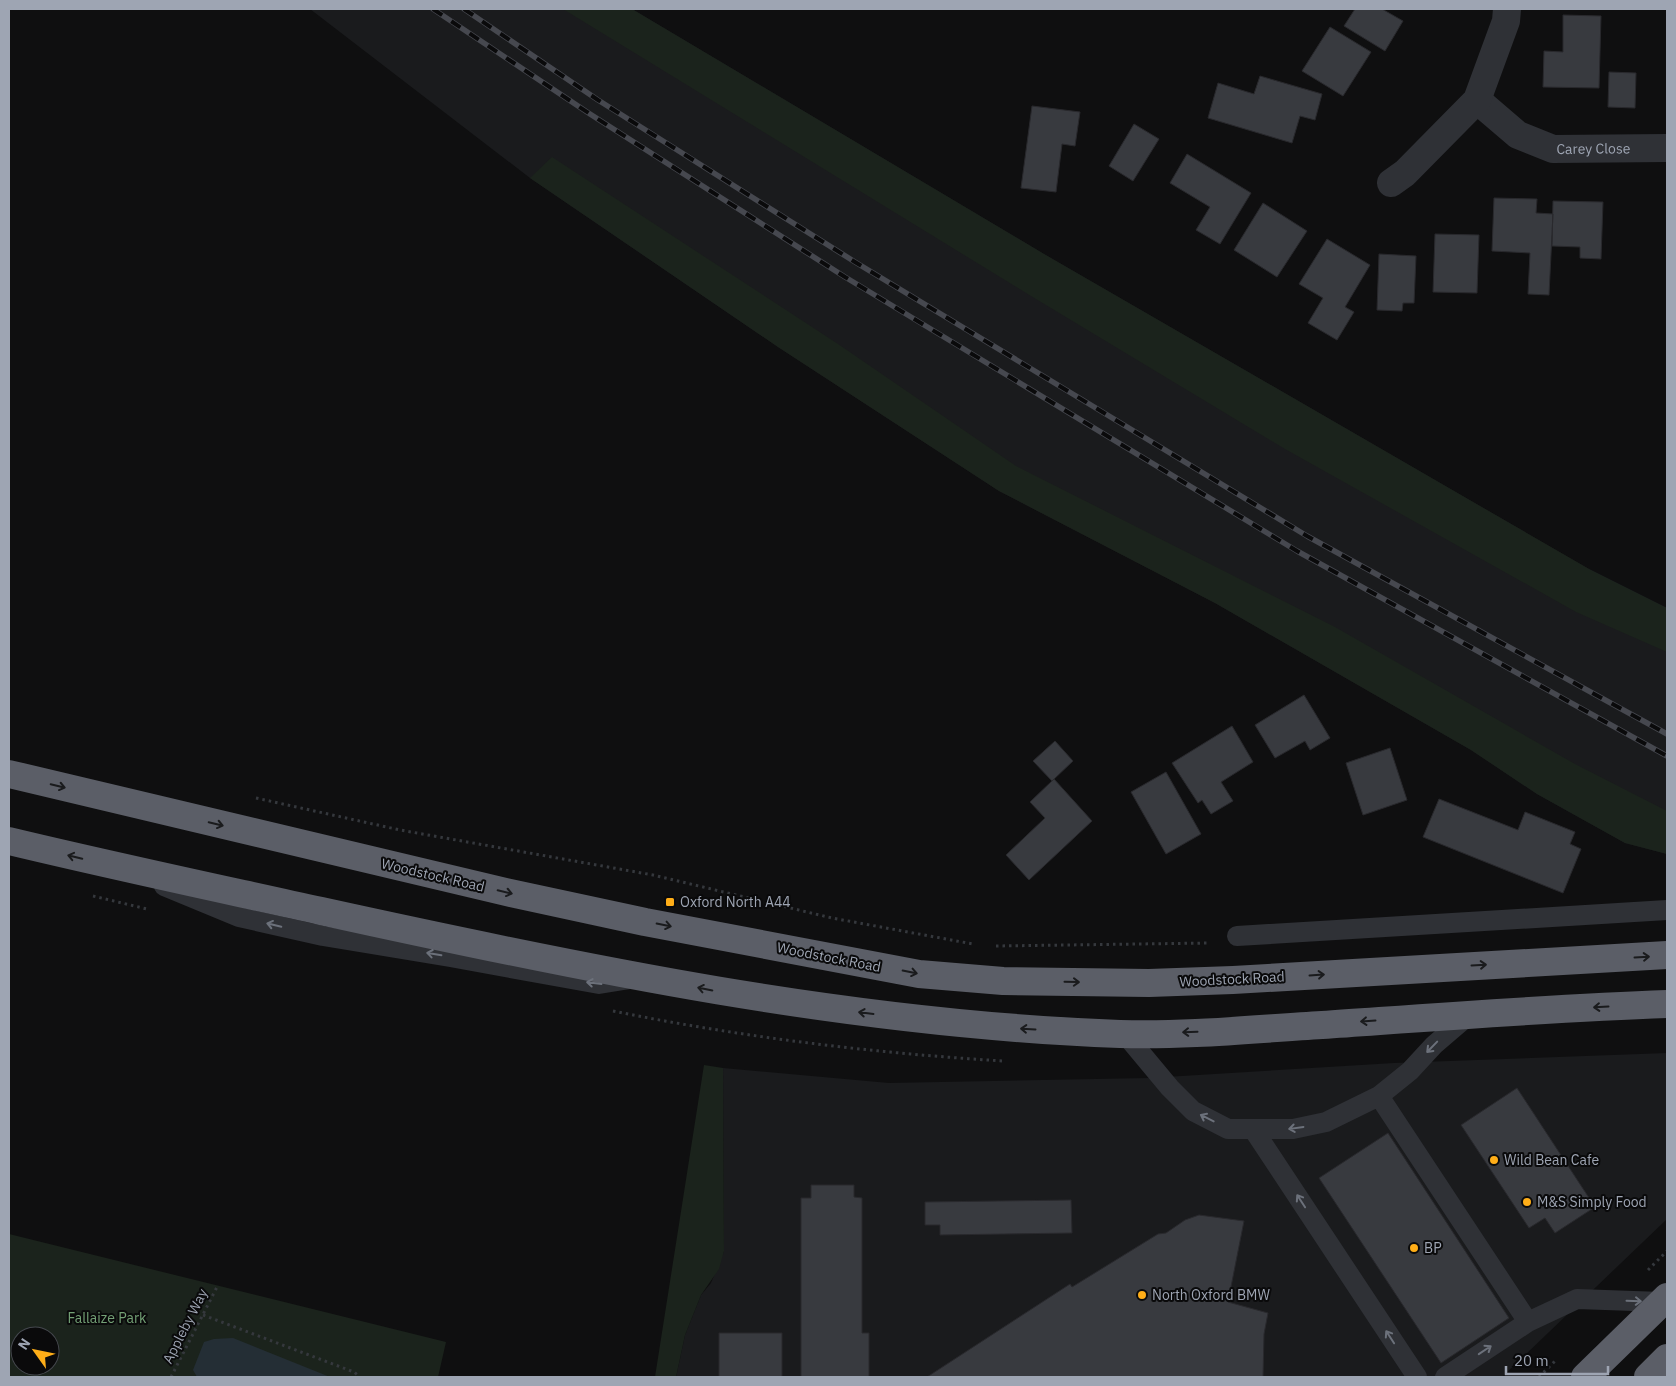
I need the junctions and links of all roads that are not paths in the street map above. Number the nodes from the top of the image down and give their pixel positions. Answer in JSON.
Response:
{"nodes":[{"id":1,"x":1507,"y":9,"type":"edge"},
{"id":2,"x":1477,"y":100,"type":"junction"},
{"id":3,"x":1667,"y":148,"type":"edge"},
{"id":4,"x":1391,"y":183,"type":"dead end"},
{"id":5,"x":9,"y":774,"type":"edge"},
{"id":6,"x":9,"y":841,"type":"edge"},
{"id":7,"x":1667,"y":910,"type":"edge"},
{"id":8,"x":1237,"y":936,"type":"road end"},
{"id":9,"x":1667,"y":955,"type":"edge"},
{"id":10,"x":1667,"y":1004,"type":"edge"},
{"id":11,"x":1469,"y":1014,"type":"junction"},
{"id":12,"x":1125,"y":1034,"type":"junction"},
{"id":13,"x":1379,"y":1096,"type":"junction"},
{"id":14,"x":1254,"y":1129,"type":"junction"},
{"id":15,"x":1665,"y":1300,"type":"edge"},
{"id":16,"x":1528,"y":1322,"type":"junction"},
{"id":17,"x":1667,"y":1358,"type":"edge"},
{"id":18,"x":1417,"y":1377,"type":"edge"},
{"id":19,"x":1445,"y":1377,"type":"edge"},
{"id":20,"x":1585,"y":1377,"type":"edge"},
{"id":21,"x":1648,"y":1377,"type":"edge"}],
"edges":[{"from":1,"to":2,"type":"street"},
{"from":2,"to":3,"type":"street","name":"Carey Close"},
{"from":2,"to":4,"type":"street"},
{"from":5,"to":9,"type":"highway","name":"Woodstock Road","one_way":true},
{"from":12,"to":6,"type":"highway","one_way":true},
{"from":7,"to":8,"type":"lane"},
{"from":10,"to":11,"type":"highway","one_way":true},
{"from":11,"to":12,"type":"highway","one_way":true},
{"from":11,"to":13,"type":"lane","one_way":true},
{"from":14,"to":12,"type":"lane","one_way":true},
{"from":13,"to":14,"type":"lane","one_way":true},
{"from":13,"to":16,"type":"lane"},
{"from":18,"to":14,"type":"lane","one_way":true},
{"from":16,"to":15,"type":"lane","one_way":true},
{"from":15,"to":20,"type":"highway"},
{"from":19,"to":16,"type":"lane","one_way":true},
{"from":17,"to":21,"type":"highway"}]}
